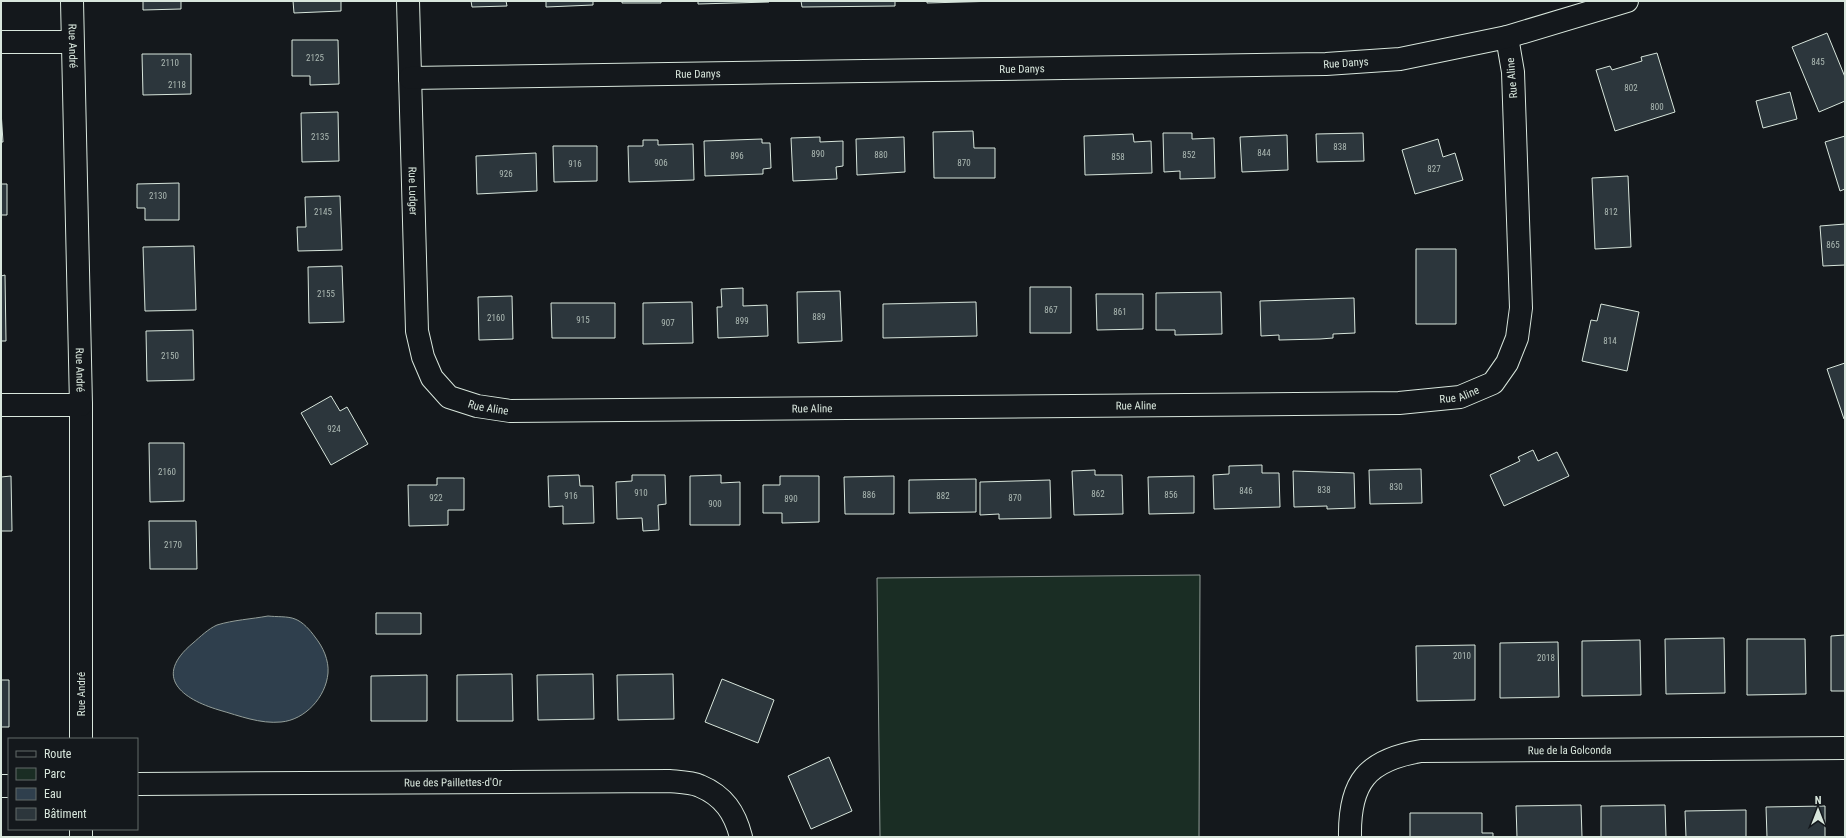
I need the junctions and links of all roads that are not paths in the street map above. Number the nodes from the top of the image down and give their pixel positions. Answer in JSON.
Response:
{"nodes":[{"id":1,"x":72,"y":1,"type":"edge"},
{"id":2,"x":408,"y":1,"type":"edge"},
{"id":3,"x":1627,"y":1,"type":"edge"},
{"id":4,"x":1507,"y":37,"type":"junction"},
{"id":5,"x":1,"y":42,"type":"edge"},
{"id":6,"x":72,"y":42,"type":"junction"},
{"id":7,"x":410,"y":78,"type":"junction"},
{"id":8,"x":432,"y":378,"type":"joint"},
{"id":9,"x":1,"y":405,"type":"edge"},
{"id":10,"x":81,"y":405,"type":"junction"},
{"id":11,"x":80,"y":738,"type":"edge"},
{"id":12,"x":1845,"y":748,"type":"edge"},
{"id":13,"x":138,"y":784,"type":"edge"},
{"id":14,"x":742,"y":837,"type":"edge"},
{"id":15,"x":1350,"y":837,"type":"edge"}],
"edges":[{"from":1,"to":6,"type":"street","name":"Rue André"},
{"from":2,"to":7,"type":"street","name":"Rue Ludger"},
{"from":3,"to":4,"type":"street","name":"Rue Danys"},
{"from":4,"to":7,"type":"street","name":"Rue Danys"},
{"from":4,"to":8,"type":"street","name":"Rue Aline"},
{"from":5,"to":6,"type":"street"},
{"from":6,"to":10,"type":"street","name":"Rue André"},
{"from":7,"to":8,"type":"street","name":"Rue Ludger"},
{"from":9,"to":10,"type":"street"},
{"from":10,"to":11,"type":"street","name":"Rue André"},
{"from":12,"to":15,"type":"street","name":"Rue de la Golconda"},
{"from":13,"to":14,"type":"street","name":"Rue des Paillettes-d'Or"}]}
